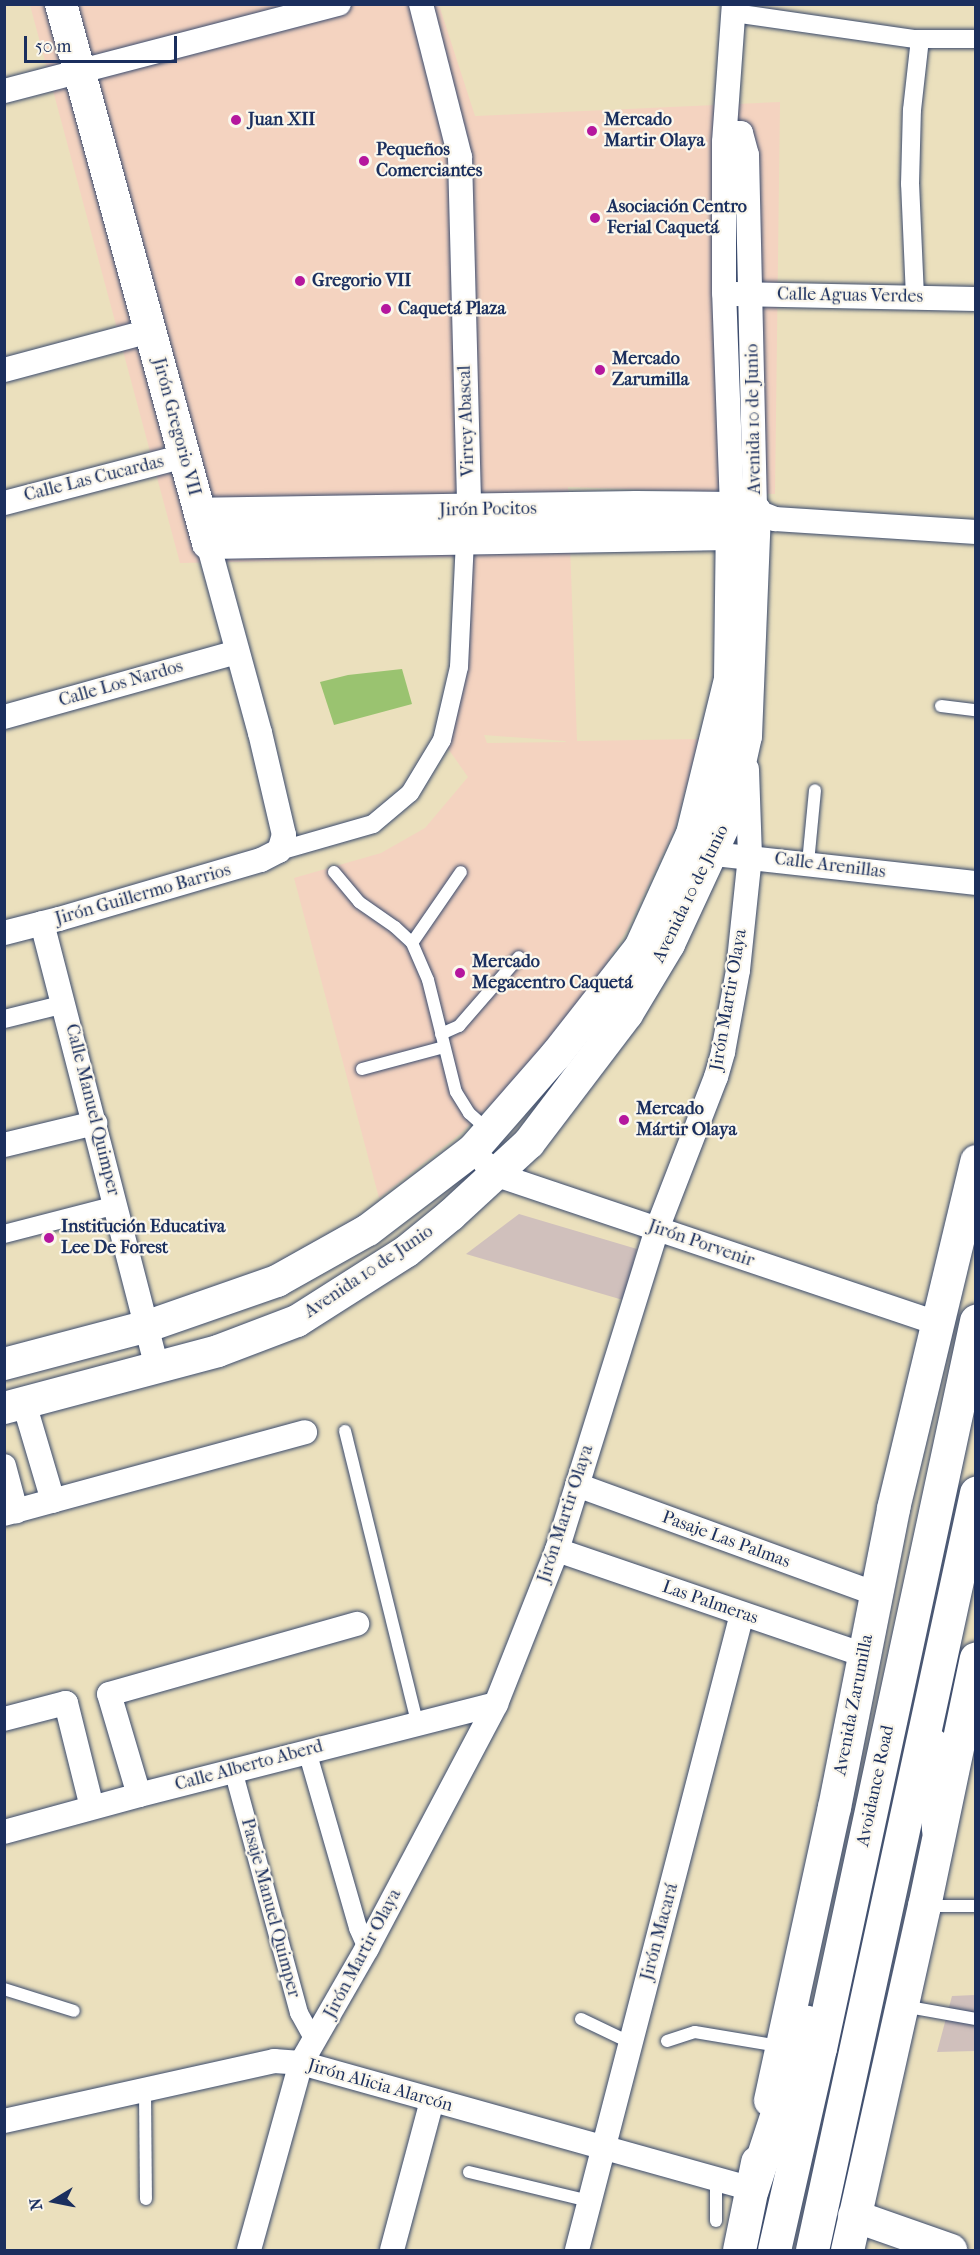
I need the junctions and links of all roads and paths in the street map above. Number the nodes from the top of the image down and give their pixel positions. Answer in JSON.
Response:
{"nodes":[{"id":1,"x":61,"y":4,"type":"edge"},
{"id":2,"x":339,"y":4,"type":"edge"},
{"id":3,"x":421,"y":4,"type":"edge"},
{"id":4,"x":734,"y":9,"type":"edge"},
{"id":5,"x":920,"y":39,"type":"junction"},
{"id":6,"x":975,"y":39,"type":"edge"},
{"id":7,"x":79,"y":72,"type":"junction"},
{"id":8,"x":4,"y":91,"type":"edge"},
{"id":9,"x":725,"y":132,"type":"junction"},
{"id":10,"x":724,"y":293,"type":"junction"},
{"id":11,"x":752,"y":294,"type":"junction"},
{"id":12,"x":915,"y":297,"type":"junction"},
{"id":13,"x":975,"y":299,"type":"edge"},
{"id":14,"x":150,"y":331,"type":"junction"},
{"id":15,"x":4,"y":370,"type":"edge"},
{"id":16,"x":184,"y":456,"type":"junction"},
{"id":17,"x":4,"y":502,"type":"edge"},
{"id":18,"x":750,"y":520,"type":"junction"},
{"id":19,"x":467,"y":525,"type":"junction"},
{"id":20,"x":204,"y":528,"type":"junction"},
{"id":21,"x":975,"y":532,"type":"edge"},
{"id":22,"x":237,"y":652,"type":"junction"},
{"id":23,"x":941,"y":706,"type":"dead end"},
{"id":24,"x":975,"y":710,"type":"edge"},
{"id":25,"x":4,"y":717,"type":"edge"},
{"id":26,"x":746,"y":736,"type":"junction"},
{"id":27,"x":815,"y":790,"type":"dead end"},
{"id":28,"x":279,"y":851,"type":"junction"},
{"id":29,"x":699,"y":852,"type":"junction"},
{"id":30,"x":750,"y":856,"type":"junction"},
{"id":31,"x":808,"y":863,"type":"junction"},
{"id":32,"x":334,"y":872,"type":"dead end"},
{"id":33,"x":461,"y":872,"type":"dead end"},
{"id":34,"x":975,"y":883,"type":"edge"},
{"id":35,"x":42,"y":924,"type":"junction"},
{"id":36,"x":4,"y":933,"type":"edge"},
{"id":37,"x":412,"y":943,"type":"junction"},
{"id":38,"x":519,"y":957,"type":"dead end"},
{"id":39,"x":65,"y":1004,"type":"junction"},
{"id":40,"x":4,"y":1019,"type":"edge"},
{"id":41,"x":443,"y":1041,"type":"junction"},
{"id":42,"x":362,"y":1069,"type":"dead end"},
{"id":43,"x":95,"y":1123,"type":"junction"},
{"id":44,"x":481,"y":1141,"type":"junction"},
{"id":45,"x":4,"y":1145,"type":"edge"},
{"id":46,"x":975,"y":1161,"type":"edge"},
{"id":47,"x":497,"y":1174,"type":"junction"},
{"id":48,"x":116,"y":1205,"type":"junction"},
{"id":49,"x":657,"y":1229,"type":"junction"},
{"id":50,"x":4,"y":1234,"type":"edge"},
{"id":51,"x":277,"y":1281,"type":"junction"},
{"id":52,"x":297,"y":1320,"type":"junction"},
{"id":53,"x":975,"y":1321,"type":"edge"},
{"id":54,"x":938,"y":1323,"type":"junction"},
{"id":55,"x":148,"y":1326,"type":"junction"},
{"id":56,"x":4,"y":1364,"type":"edge"},
{"id":57,"x":157,"y":1367,"type":"junction"},
{"id":58,"x":14,"y":1406,"type":"edge"},
{"id":59,"x":345,"y":1431,"type":"dead end"},
{"id":60,"x":305,"y":1432,"type":"dead end"},
{"id":61,"x":4,"y":1466,"type":"edge"},
{"id":62,"x":576,"y":1485,"type":"junction"},
{"id":63,"x":975,"y":1493,"type":"edge"},
{"id":64,"x":53,"y":1501,"type":"junction"},
{"id":65,"x":10,"y":1512,"type":"edge"},
{"id":66,"x":557,"y":1550,"type":"junction"},
{"id":67,"x":876,"y":1594,"type":"junction"},
{"id":68,"x":742,"y":1614,"type":"junction"},
{"id":69,"x":357,"y":1624,"type":"dead end"},
{"id":70,"x":863,"y":1656,"type":"junction"},
{"id":71,"x":974,"y":1670,"type":"edge"},
{"id":72,"x":495,"y":1704,"type":"junction"},
{"id":73,"x":930,"y":1707,"type":"junction"},
{"id":74,"x":4,"y":1719,"type":"edge"},
{"id":75,"x":417,"y":1722,"type":"junction"},
{"id":76,"x":306,"y":1751,"type":"junction"},
{"id":77,"x":233,"y":1770,"type":"junction"},
{"id":78,"x":139,"y":1795,"type":"junction"},
{"id":79,"x":92,"y":1807,"type":"junction"},
{"id":80,"x":939,"y":1830,"type":"junction"},
{"id":81,"x":4,"y":1832,"type":"edge"},
{"id":82,"x":924,"y":1906,"type":"junction"},
{"id":83,"x":975,"y":1906,"type":"edge"},
{"id":84,"x":847,"y":1923,"type":"junction"},
{"id":85,"x":367,"y":1948,"type":"junction"},
{"id":86,"x":4,"y":1989,"type":"edge"},
{"id":87,"x":902,"y":2006,"type":"junction"},
{"id":88,"x":74,"y":2011,"type":"dead end"},
{"id":89,"x":581,"y":2019,"type":"dead end"},
{"id":90,"x":975,"y":2019,"type":"edge"},
{"id":91,"x":667,"y":2041,"type":"dead end"},
{"id":92,"x":315,"y":2042,"type":"junction"},
{"id":93,"x":631,"y":2043,"type":"junction"},
{"id":94,"x":781,"y":2046,"type":"junction"},
{"id":95,"x":301,"y":2063,"type":"junction"},
{"id":96,"x":145,"y":2090,"type":"junction"},
{"id":97,"x":432,"y":2101,"type":"junction"},
{"id":98,"x":4,"y":2121,"type":"edge"},
{"id":99,"x":603,"y":2148,"type":"junction"},
{"id":100,"x":469,"y":2172,"type":"dead end"},
{"id":101,"x":716,"y":2179,"type":"junction"},
{"id":102,"x":146,"y":2199,"type":"dead end"},
{"id":103,"x":590,"y":2201,"type":"junction"},
{"id":104,"x":732,"y":2213,"type":"junction"},
{"id":105,"x":854,"y":2216,"type":"junction"},
{"id":106,"x":249,"y":2250,"type":"edge"},
{"id":107,"x":392,"y":2250,"type":"edge"},
{"id":108,"x":577,"y":2250,"type":"edge"},
{"id":109,"x":739,"y":2250,"type":"edge"},
{"id":110,"x":774,"y":2250,"type":"edge"},
{"id":111,"x":812,"y":2250,"type":"edge"},
{"id":112,"x":847,"y":2250,"type":"edge"},
{"id":113,"x":951,"y":2250,"type":"edge"}],
"edges":[{"from":1,"to":7,"type":"street","name":"Jirón Gregorio VII"},
{"from":2,"to":7,"type":"street"},
{"from":3,"to":19,"type":"street","name":"Virrey Abascal"},
{"from":4,"to":5,"type":"street"},
{"from":4,"to":9,"type":"street","name":"Avenida 10 de Junio"},
{"from":5,"to":6,"type":"street"},
{"from":5,"to":12,"type":"street"},
{"from":7,"to":8,"type":"street"},
{"from":7,"to":14,"type":"street","name":"Jirón Gregorio VII"},
{"from":9,"to":10,"type":"street","name":"Avenida 10 de Junio"},
{"from":9,"to":11,"type":"street","name":"Avenida 10 de Junio"},
{"from":10,"to":11,"type":"street","name":"Calle Aguas Verdes"},
{"from":10,"to":18,"type":"street","name":"Avenida 10 de Junio"},
{"from":11,"to":12,"type":"street","name":"Calle Aguas Verdes"},
{"from":11,"to":18,"type":"street","name":"Avenida 10 de Junio"},
{"from":12,"to":13,"type":"street","name":"Calle Aguas Verdes"},
{"from":14,"to":15,"type":"street"},
{"from":14,"to":16,"type":"street","name":"Jirón Gregorio VII"},
{"from":16,"to":17,"type":"street","name":"Calle Las Cucardas"},
{"from":16,"to":20,"type":"street","name":"Jirón Gregorio VII"},
{"from":18,"to":19,"type":"street","name":"Jirón Pocitos"},
{"from":18,"to":21,"type":"street","name":"Jirón Pocitos"},
{"from":18,"to":26,"type":"street","name":"Avenida 10 de Junio"},
{"from":18,"to":29,"type":"street","name":"Avenida 10 de Junio"},
{"from":19,"to":20,"type":"street","name":"Jirón Pocitos"},
{"from":19,"to":28,"type":"street","name":"Virrey Abascal"},
{"from":20,"to":22,"type":"street","name":"Jirón Gregorio VII"},
{"from":22,"to":25,"type":"street","name":"Calle Los Nardos"},
{"from":22,"to":28,"type":"street","name":"Jirón Gregorio VII"},
{"from":23,"to":24,"type":"lane"},
{"from":26,"to":29,"type":"street","name":"Avenida 10 de Junio"},
{"from":26,"to":30,"type":"street","name":"Jirón Martir Olaya"},
{"from":27,"to":31,"type":"lane"},
{"from":28,"to":35,"type":"street","name":"Jirón Guillermo Barrios"},
{"from":29,"to":30,"type":"street","name":"Calle Arenillas"},
{"from":29,"to":44,"type":"street","name":"Avenida 10 de Junio"},
{"from":29,"to":47,"type":"street","name":"Avenida 10 de Junio"},
{"from":30,"to":31,"type":"street","name":"Calle Arenillas"},
{"from":30,"to":49,"type":"street","name":"Jirón Martir Olaya"},
{"from":31,"to":34,"type":"street","name":"Calle Arenillas"},
{"from":32,"to":37,"type":"lane"},
{"from":33,"to":37,"type":"lane"},
{"from":35,"to":36,"type":"street","name":"Jirón Guillermo Barrios"},
{"from":35,"to":39,"type":"street","name":"Calle Manuel Quimper"},
{"from":37,"to":41,"type":"lane"},
{"from":38,"to":41,"type":"lane"},
{"from":39,"to":40,"type":"street"},
{"from":39,"to":43,"type":"street","name":"Calle Manuel Quimper"},
{"from":41,"to":42,"type":"lane"},
{"from":41,"to":44,"type":"lane"},
{"from":43,"to":45,"type":"street"},
{"from":43,"to":48,"type":"street","name":"Calle Manuel Quimper"},
{"from":44,"to":47,"type":"street","name":"Jirón Porvenir"},
{"from":44,"to":51,"type":"street","name":"Avenida 10 de Junio"},
{"from":46,"to":54,"type":"main road","name":"Avenida Zarumilla"},
{"from":47,"to":49,"type":"street","name":"Jirón Porvenir"},
{"from":47,"to":52,"type":"street","name":"Avenida 10 de Junio"},
{"from":48,"to":50,"type":"street"},
{"from":48,"to":55,"type":"street","name":"Calle Manuel Quimper"},
{"from":49,"to":54,"type":"street","name":"Jirón Porvenir"},
{"from":49,"to":62,"type":"street","name":"Jirón Martir Olaya"},
{"from":51,"to":52,"type":"street"},
{"from":51,"to":55,"type":"street","name":"Avenida 10 de Junio"},
{"from":52,"to":57,"type":"street","name":"Avenida 10 de Junio"},
{"from":53,"to":84,"type":"main road","name":"Avoidance Road"},
{"from":54,"to":67,"type":"main road","name":"Avenida Zarumilla"},
{"from":55,"to":56,"type":"street","name":"Avenida 10 de Junio"},
{"from":55,"to":57,"type":"street","name":"Calle Manuel Quimper"},
{"from":57,"to":58,"type":"street","name":"Avenida 10 de Junio"},
{"from":58,"to":64,"type":"street"},
{"from":59,"to":75,"type":"lane"},
{"from":60,"to":64,"type":"street"},
{"from":61,"to":65,"type":"street"},
{"from":62,"to":66,"type":"street","name":"Jirón Martir Olaya"},
{"from":62,"to":67,"type":"street","name":"Pasaje Las Palmas"},
{"from":63,"to":73,"type":"main road","name":"Avoidance Road"},
{"from":64,"to":65,"type":"street"},
{"from":66,"to":68,"type":"street","name":"Las Palmeras"},
{"from":66,"to":72,"type":"street","name":"Jirón Martir Olaya"},
{"from":67,"to":70,"type":"main road","name":"Avenida Zarumilla"},
{"from":68,"to":70,"type":"street","name":"Las Palmeras"},
{"from":68,"to":93,"type":"street","name":"Jirón Macará"},
{"from":69,"to":78,"type":"street"},
{"from":70,"to":94,"type":"main road","name":"Avenida Zarumilla"},
{"from":71,"to":80,"type":"main road"},
{"from":72,"to":75,"type":"street","name":"Calle Alberto Aberd"},
{"from":72,"to":85,"type":"street","name":"Jirón Martir Olaya"},
{"from":73,"to":80,"type":"main road"},
{"from":73,"to":111,"type":"main road","name":"Avoidance Road"},
{"from":74,"to":79,"type":"street"},
{"from":75,"to":76,"type":"street","name":"Calle Alberto Aberd"},
{"from":76,"to":77,"type":"street","name":"Calle Alberto Aberd"},
{"from":76,"to":85,"type":"street"},
{"from":77,"to":78,"type":"street","name":"Calle Alberto Aberd"},
{"from":77,"to":92,"type":"street","name":"Pasaje Manuel Quimper"},
{"from":78,"to":79,"type":"street","name":"Calle Alberto Aberd"},
{"from":79,"to":81,"type":"street","name":"Calle Alberto Aberd"},
{"from":80,"to":82,"type":"main road"},
{"from":82,"to":83,"type":"lane"},
{"from":82,"to":87,"type":"main road"},
{"from":84,"to":104,"type":"main road"},
{"from":84,"to":110,"type":"main road","name":"Avoidance Road"},
{"from":85,"to":92,"type":"street","name":"Jirón Martir Olaya"},
{"from":86,"to":88,"type":"lane"},
{"from":87,"to":90,"type":"lane"},
{"from":87,"to":105,"type":"main road"},
{"from":89,"to":93,"type":"lane"},
{"from":91,"to":94,"type":"lane"},
{"from":92,"to":95,"type":"street","name":"Jirón Martir Olaya"},
{"from":93,"to":99,"type":"street","name":"Jirón Macará"},
{"from":94,"to":104,"type":"main road","name":"Avenida Zarumilla"},
{"from":95,"to":96,"type":"street","name":"Jirón Alicia Alarcón"},
{"from":95,"to":97,"type":"street","name":"Jirón Alicia Alarcón"},
{"from":95,"to":106,"type":"street","name":"Jirón Martir Olaya"},
{"from":96,"to":98,"type":"street","name":"Jirón Alicia Alarcón"},
{"from":96,"to":102,"type":"lane"},
{"from":97,"to":99,"type":"street","name":"Jirón Alicia Alarcón"},
{"from":97,"to":107,"type":"street"},
{"from":99,"to":101,"type":"street","name":"Jirón Alicia Alarcón"},
{"from":99,"to":103,"type":"street","name":"Jirón Macará"},
{"from":100,"to":103,"type":"lane"},
{"from":101,"to":104,"type":"street","name":"Jirón Alicia Alarcón"},
{"from":101,"to":104,"type":"lane"},
{"from":103,"to":108,"type":"street","name":"Jirón Macará"},
{"from":104,"to":109,"type":"main road","name":"Avenida Zarumilla"},
{"from":105,"to":112,"type":"main road"},
{"from":105,"to":113,"type":"street"}]}
